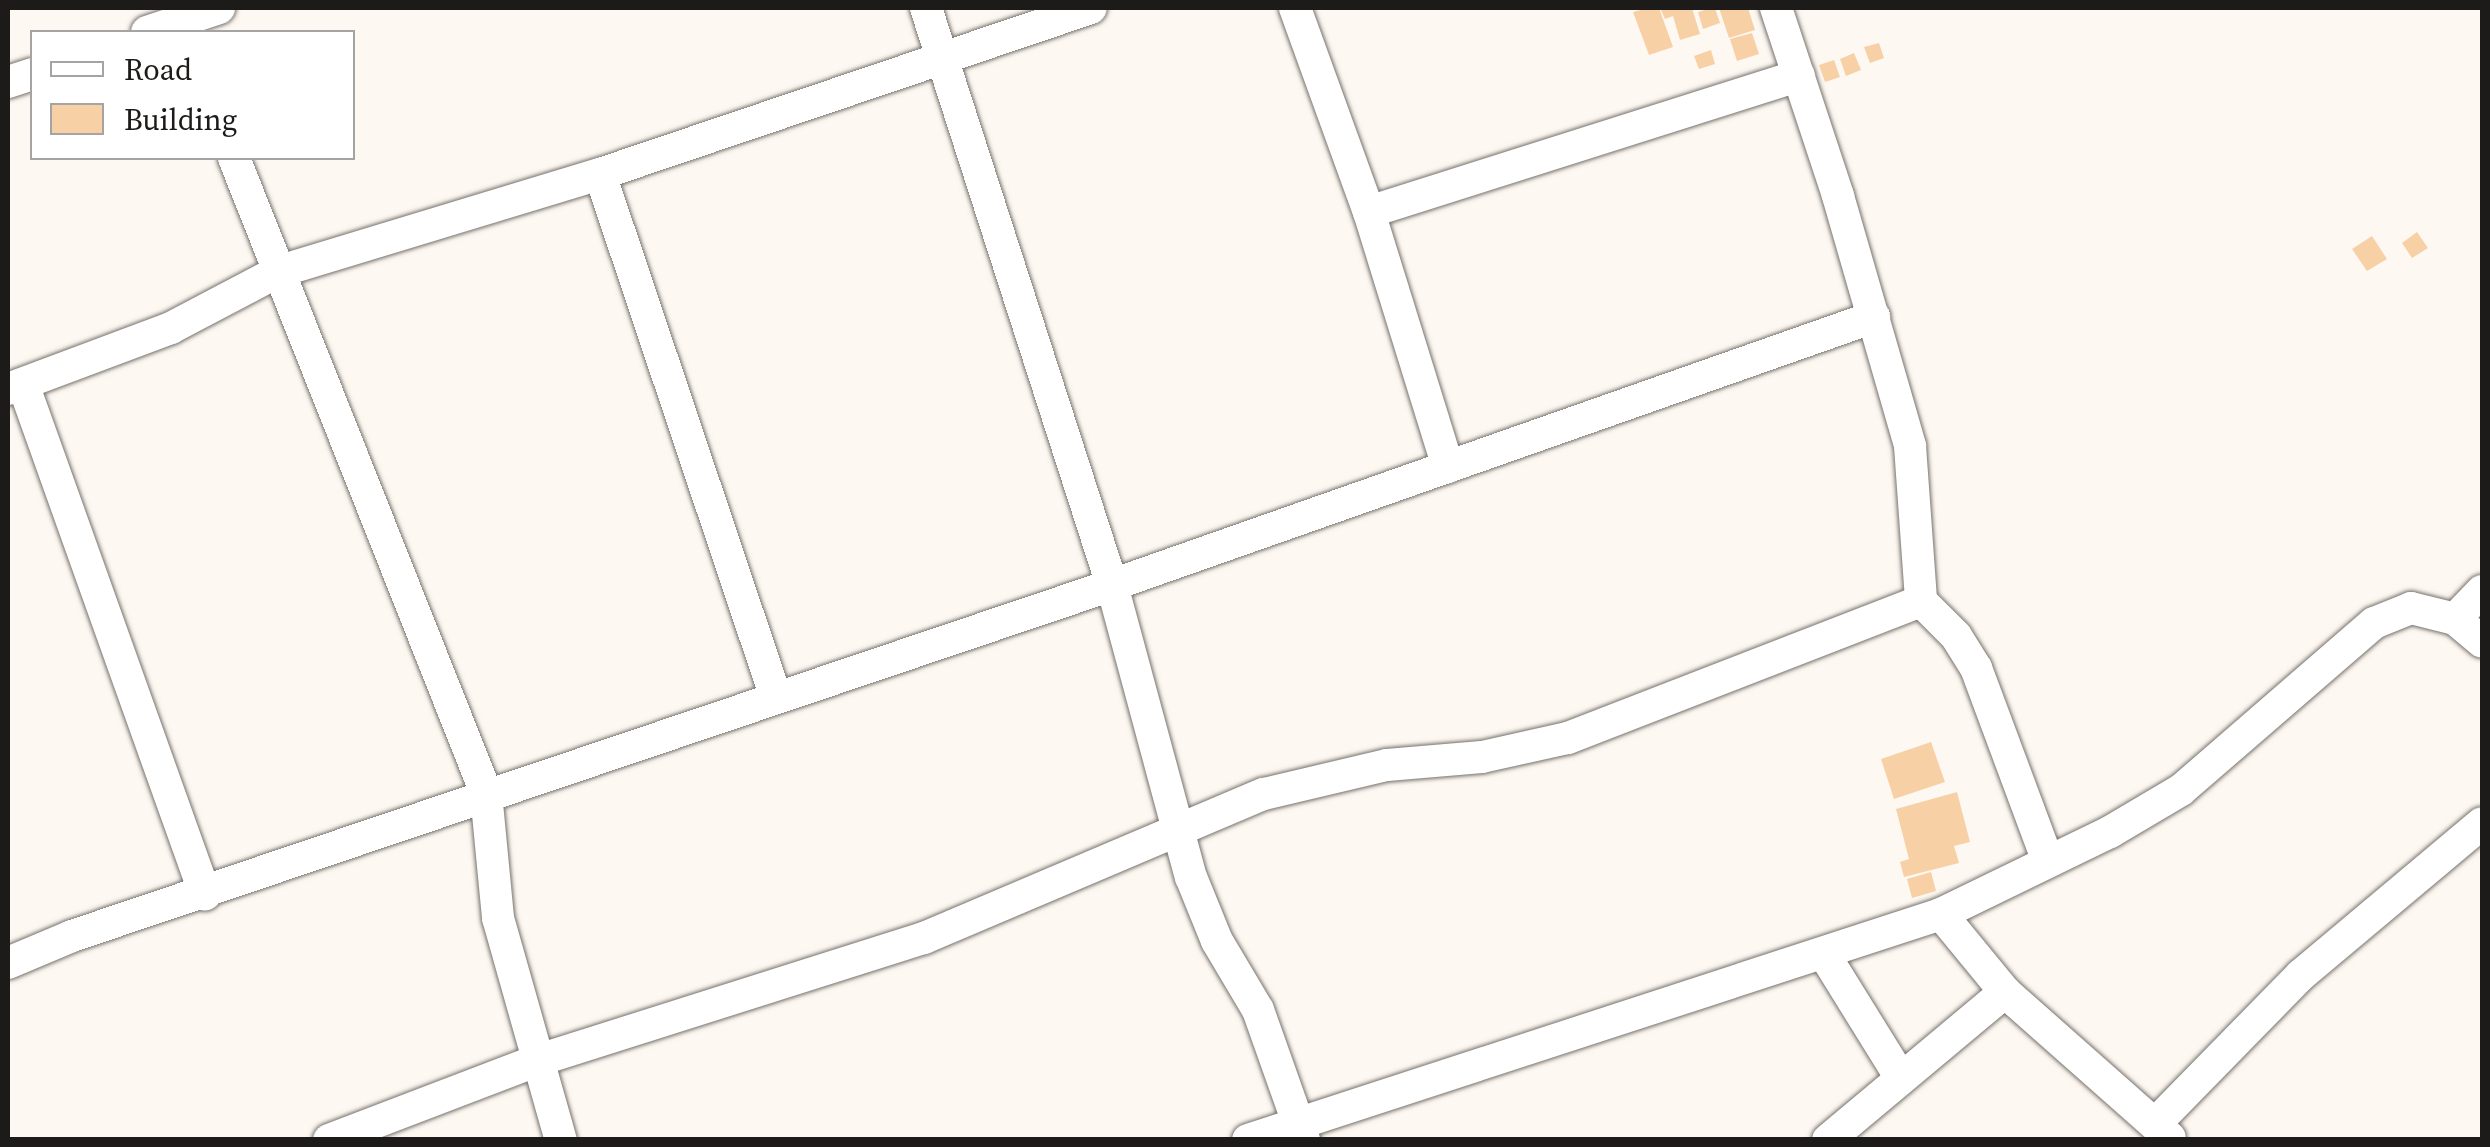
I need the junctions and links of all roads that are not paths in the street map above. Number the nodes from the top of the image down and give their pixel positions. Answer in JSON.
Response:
{"nodes":[{"id":1,"x":218,"y":8,"type":"edge"},
{"id":2,"x":926,"y":8,"type":"edge"},
{"id":3,"x":1091,"y":8,"type":"edge"},
{"id":4,"x":1296,"y":8,"type":"edge"},
{"id":5,"x":1776,"y":8,"type":"edge"},
{"id":6,"x":184,"y":20,"type":"edge"},
{"id":7,"x":153,"y":30,"type":"edge"},
{"id":8,"x":941,"y":56,"type":"junction"},
{"id":9,"x":1799,"y":76,"type":"junction"},
{"id":10,"x":235,"y":160,"type":"edge"},
{"id":11,"x":600,"y":174,"type":"junction"},
{"id":12,"x":1369,"y":212,"type":"junction"},
{"id":13,"x":277,"y":272,"type":"junction"},
{"id":14,"x":1874,"y":317,"type":"junction"},
{"id":15,"x":15,"y":386,"type":"edge"},
{"id":16,"x":1448,"y":468,"type":"junction"},
{"id":17,"x":1112,"y":585,"type":"junction"},
{"id":18,"x":2482,"y":591,"type":"edge"},
{"id":19,"x":1922,"y":600,"type":"junction"},
{"id":20,"x":2454,"y":620,"type":"junction"},
{"id":21,"x":2482,"y":642,"type":"edge"},
{"id":22,"x":775,"y":695,"type":"junction"},
{"id":23,"x":486,"y":792,"type":"junction"},
{"id":24,"x":2482,"y":824,"type":"edge"},
{"id":25,"x":1178,"y":830,"type":"junction"},
{"id":26,"x":2047,"y":859,"type":"junction"},
{"id":27,"x":206,"y":894,"type":"junction"},
{"id":28,"x":1941,"y":914,"type":"junction"},
{"id":29,"x":1824,"y":954,"type":"junction"},
{"id":30,"x":8,"y":963,"type":"edge"},
{"id":31,"x":2005,"y":992,"type":"junction"},
{"id":32,"x":538,"y":1060,"type":"junction"},
{"id":33,"x":1901,"y":1078,"type":"junction"},
{"id":34,"x":1302,"y":1132,"type":"edge"},
{"id":35,"x":2164,"y":1132,"type":"edge"},
{"id":36,"x":329,"y":1140,"type":"edge"},
{"id":37,"x":561,"y":1140,"type":"edge"},
{"id":38,"x":1248,"y":1140,"type":"edge"},
{"id":39,"x":1828,"y":1140,"type":"edge"}],
"edges":[{"from":1,"to":6,"type":"street"},
{"from":2,"to":8,"type":"street"},
{"from":3,"to":8,"type":"street"},
{"from":4,"to":12,"type":"street"},
{"from":5,"to":9,"type":"street"},
{"from":6,"to":7,"type":"street"},
{"from":8,"to":11,"type":"street"},
{"from":8,"to":17,"type":"street"},
{"from":9,"to":12,"type":"street"},
{"from":9,"to":14,"type":"street"},
{"from":10,"to":13,"type":"street"},
{"from":11,"to":13,"type":"street"},
{"from":11,"to":22,"type":"street"},
{"from":12,"to":16,"type":"street"},
{"from":13,"to":15,"type":"street"},
{"from":13,"to":23,"type":"street"},
{"from":14,"to":16,"type":"street"},
{"from":14,"to":19,"type":"street"},
{"from":15,"to":27,"type":"street"},
{"from":16,"to":17,"type":"street"},
{"from":17,"to":22,"type":"street"},
{"from":17,"to":25,"type":"street"},
{"from":18,"to":20,"type":"street"},
{"from":19,"to":25,"type":"street"},
{"from":19,"to":26,"type":"street"},
{"from":20,"to":21,"type":"street"},
{"from":20,"to":26,"type":"street"},
{"from":22,"to":23,"type":"street"},
{"from":23,"to":27,"type":"street"},
{"from":23,"to":32,"type":"street"},
{"from":24,"to":35,"type":"street"},
{"from":25,"to":32,"type":"street"},
{"from":25,"to":34,"type":"street"},
{"from":26,"to":28,"type":"street"},
{"from":27,"to":30,"type":"street"},
{"from":28,"to":29,"type":"street"},
{"from":28,"to":31,"type":"street"},
{"from":29,"to":33,"type":"street"},
{"from":29,"to":34,"type":"street"},
{"from":31,"to":33,"type":"street"},
{"from":31,"to":35,"type":"street"},
{"from":32,"to":36,"type":"street"},
{"from":32,"to":37,"type":"street"},
{"from":33,"to":39,"type":"street"},
{"from":34,"to":38,"type":"street"}]}
